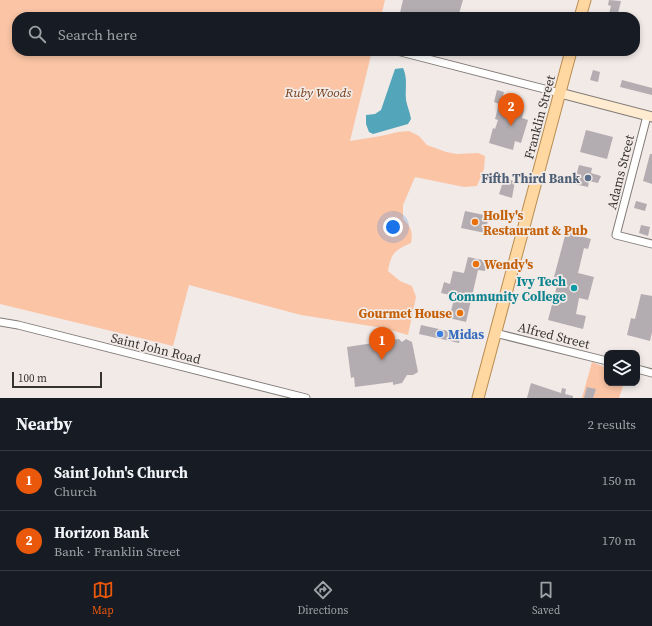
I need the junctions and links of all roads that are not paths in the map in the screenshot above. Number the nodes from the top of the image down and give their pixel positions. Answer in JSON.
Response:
{"nodes":[{"id":1,"x":585,"y":0,"type":"edge"},
{"id":2,"x":581,"y":12,"type":"edge"},
{"id":3,"x":416,"y":56,"type":"edge"},
{"id":4,"x":570,"y":56,"type":"edge"},
{"id":5,"x":560,"y":93,"type":"junction"},
{"id":6,"x":649,"y":117,"type":"edge"},
{"id":7,"x":652,"y":244,"type":"edge"},
{"id":8,"x":0,"y":322,"type":"edge"},
{"id":9,"x":495,"y":333,"type":"junction"},
{"id":10,"x":604,"y":360,"type":"edge"},
{"id":11,"x":640,"y":370,"type":"edge"},
{"id":12,"x":652,"y":373,"type":"edge"},
{"id":13,"x":306,"y":398,"type":"edge"},
{"id":14,"x":478,"y":398,"type":"edge"}],
"edges":[{"from":1,"to":2,"type":"main road"},
{"from":3,"to":5,"type":"street"},
{"from":4,"to":5,"type":"main road","name":"Franklin Street"},
{"from":5,"to":6,"type":"street"},
{"from":5,"to":9,"type":"main road","name":"Franklin Street"},
{"from":6,"to":7,"type":"street","name":"Adams Street"},
{"from":8,"to":13,"type":"street","name":"Saint John Road"},
{"from":9,"to":10,"type":"street","name":"Alfred Street"},
{"from":9,"to":14,"type":"main road","name":"Franklin Street"},
{"from":11,"to":12,"type":"street"}]}
